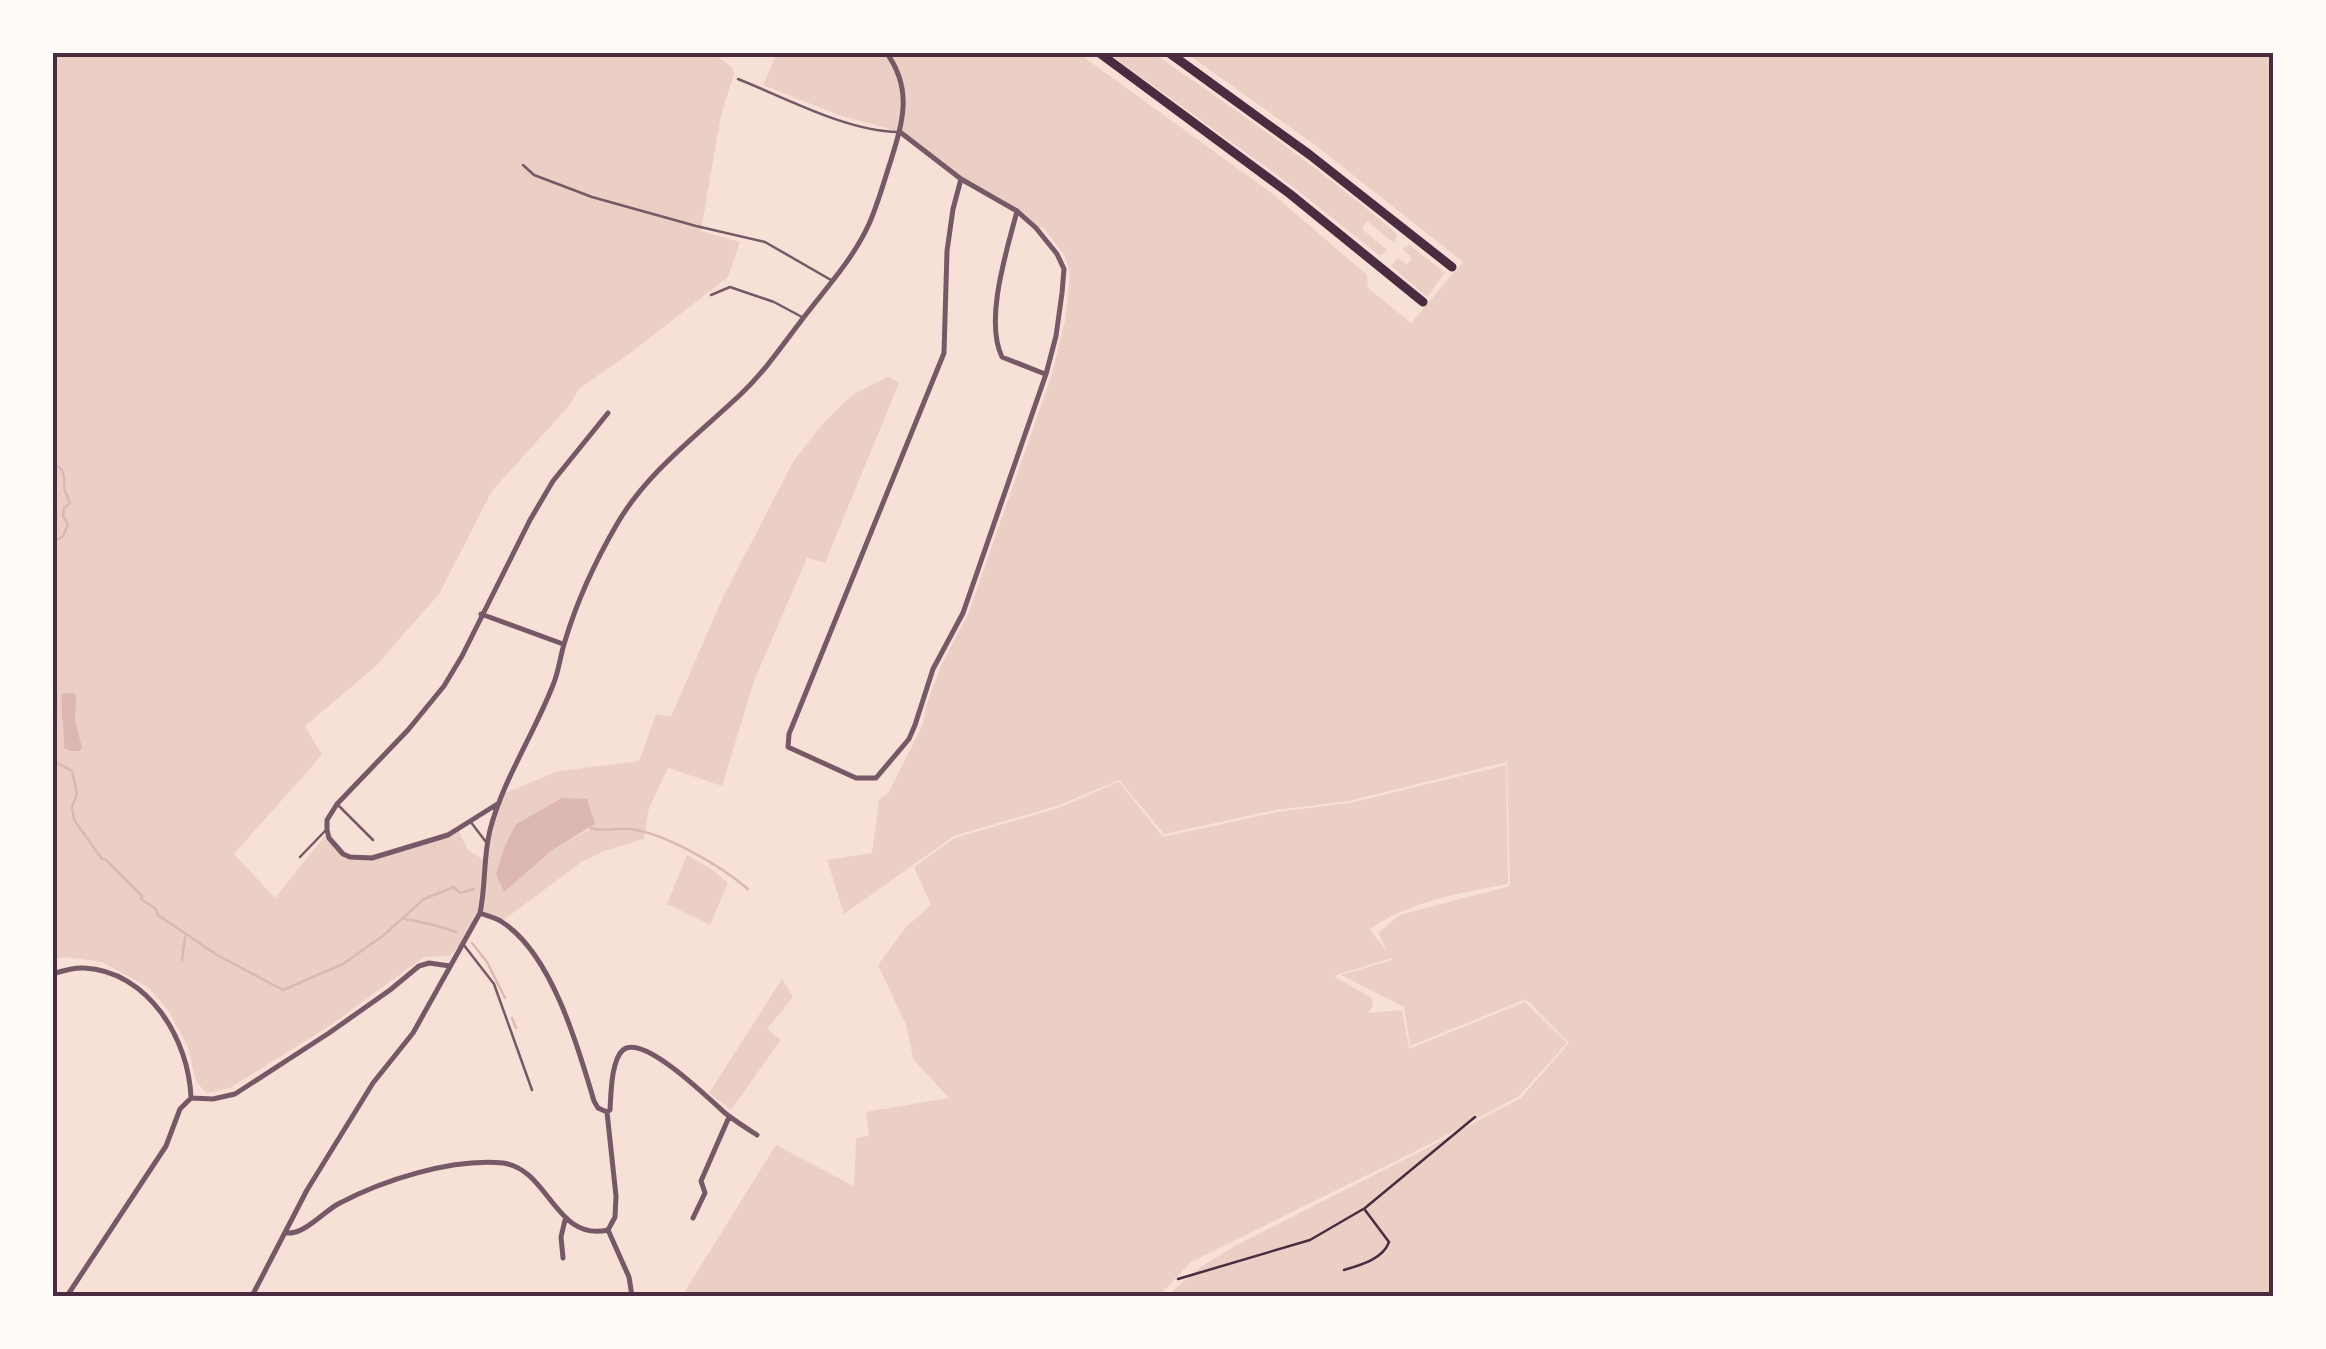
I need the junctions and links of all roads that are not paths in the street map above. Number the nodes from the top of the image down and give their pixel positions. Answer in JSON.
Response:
{"nodes":[{"id":1,"x":886,"y":52,"type":"edge"},
{"id":2,"x":1098,"y":52,"type":"edge"},
{"id":3,"x":1168,"y":52,"type":"edge"},
{"id":4,"x":738,"y":79,"type":"dead end"},
{"id":5,"x":900,"y":132,"type":"junction"},
{"id":6,"x":523,"y":165,"type":"dead end"},
{"id":7,"x":961,"y":179,"type":"junction"},
{"id":8,"x":1017,"y":211,"type":"junction"},
{"id":9,"x":1452,"y":267,"type":"dead end"},
{"id":10,"x":832,"y":280,"type":"junction"},
{"id":11,"x":711,"y":295,"type":"dead end"},
{"id":12,"x":1423,"y":302,"type":"dead end"},
{"id":13,"x":804,"y":318,"type":"junction"},
{"id":14,"x":1046,"y":374,"type":"junction"},
{"id":15,"x":608,"y":413,"type":"dead end"},
{"id":16,"x":481,"y":614,"type":"junction"},
{"id":17,"x":564,"y":644,"type":"junction"},
{"id":18,"x":501,"y":801,"type":"junction"},
{"id":19,"x":337,"y":804,"type":"junction"},
{"id":20,"x":470,"y":821,"type":"junction"},
{"id":21,"x":326,"y":830,"type":"junction"},
{"id":22,"x":373,"y":840,"type":"dead end"},
{"id":23,"x":487,"y":843,"type":"junction"},
{"id":24,"x":300,"y":857,"type":"dead end"},
{"id":25,"x":480,"y":913,"type":"junction"},
{"id":26,"x":462,"y":943,"type":"junction"},
{"id":27,"x":450,"y":966,"type":"junction"},
{"id":28,"x":52,"y":974,"type":"edge"},
{"id":29,"x":532,"y":1090,"type":"dead end"},
{"id":30,"x":191,"y":1098,"type":"junction"},
{"id":31,"x":607,"y":1112,"type":"junction"},
{"id":32,"x":729,"y":1116,"type":"junction"},
{"id":33,"x":757,"y":1135,"type":"dead end"},
{"id":34,"x":693,"y":1218,"type":"dead end"},
{"id":35,"x":565,"y":1220,"type":"junction"},
{"id":36,"x":608,"y":1230,"type":"junction"},
{"id":37,"x":285,"y":1233,"type":"junction"},
{"id":38,"x":563,"y":1258,"type":"dead end"},
{"id":39,"x":632,"y":1292,"type":"edge"},
{"id":40,"x":67,"y":1296,"type":"edge"},
{"id":41,"x":252,"y":1296,"type":"edge"}],
"edges":[{"from":1,"to":5,"type":"street"},
{"from":2,"to":12,"type":"highway"},
{"from":3,"to":9,"type":"highway"},
{"from":4,"to":5,"type":"lane"},
{"from":5,"to":7,"type":"street"},
{"from":5,"to":10,"type":"street"},
{"from":6,"to":10,"type":"lane"},
{"from":7,"to":8,"type":"street"},
{"from":7,"to":14,"type":"street"},
{"from":8,"to":14,"type":"street"},
{"from":8,"to":14,"type":"street"},
{"from":10,"to":13,"type":"street"},
{"from":11,"to":13,"type":"lane"},
{"from":13,"to":17,"type":"street"},
{"from":15,"to":16,"type":"street"},
{"from":16,"to":17,"type":"street"},
{"from":16,"to":19,"type":"street"},
{"from":17,"to":18,"type":"street"},
{"from":18,"to":20,"type":"street"},
{"from":18,"to":23,"type":"street"},
{"from":19,"to":21,"type":"street"},
{"from":19,"to":22,"type":"lane"},
{"from":20,"to":21,"type":"street"},
{"from":20,"to":23,"type":"lane"},
{"from":21,"to":24,"type":"lane"},
{"from":23,"to":25,"type":"street"},
{"from":25,"to":26,"type":"street"},
{"from":25,"to":31,"type":"street"},
{"from":26,"to":27,"type":"street"},
{"from":26,"to":29,"type":"lane"},
{"from":27,"to":30,"type":"street"},
{"from":27,"to":37,"type":"street"},
{"from":28,"to":30,"type":"street"},
{"from":30,"to":40,"type":"street"},
{"from":31,"to":32,"type":"street"},
{"from":31,"to":36,"type":"street"},
{"from":32,"to":33,"type":"street"},
{"from":32,"to":34,"type":"street"},
{"from":35,"to":36,"type":"street"},
{"from":35,"to":37,"type":"street"},
{"from":35,"to":38,"type":"street"},
{"from":36,"to":39,"type":"street"},
{"from":37,"to":41,"type":"street"}]}
